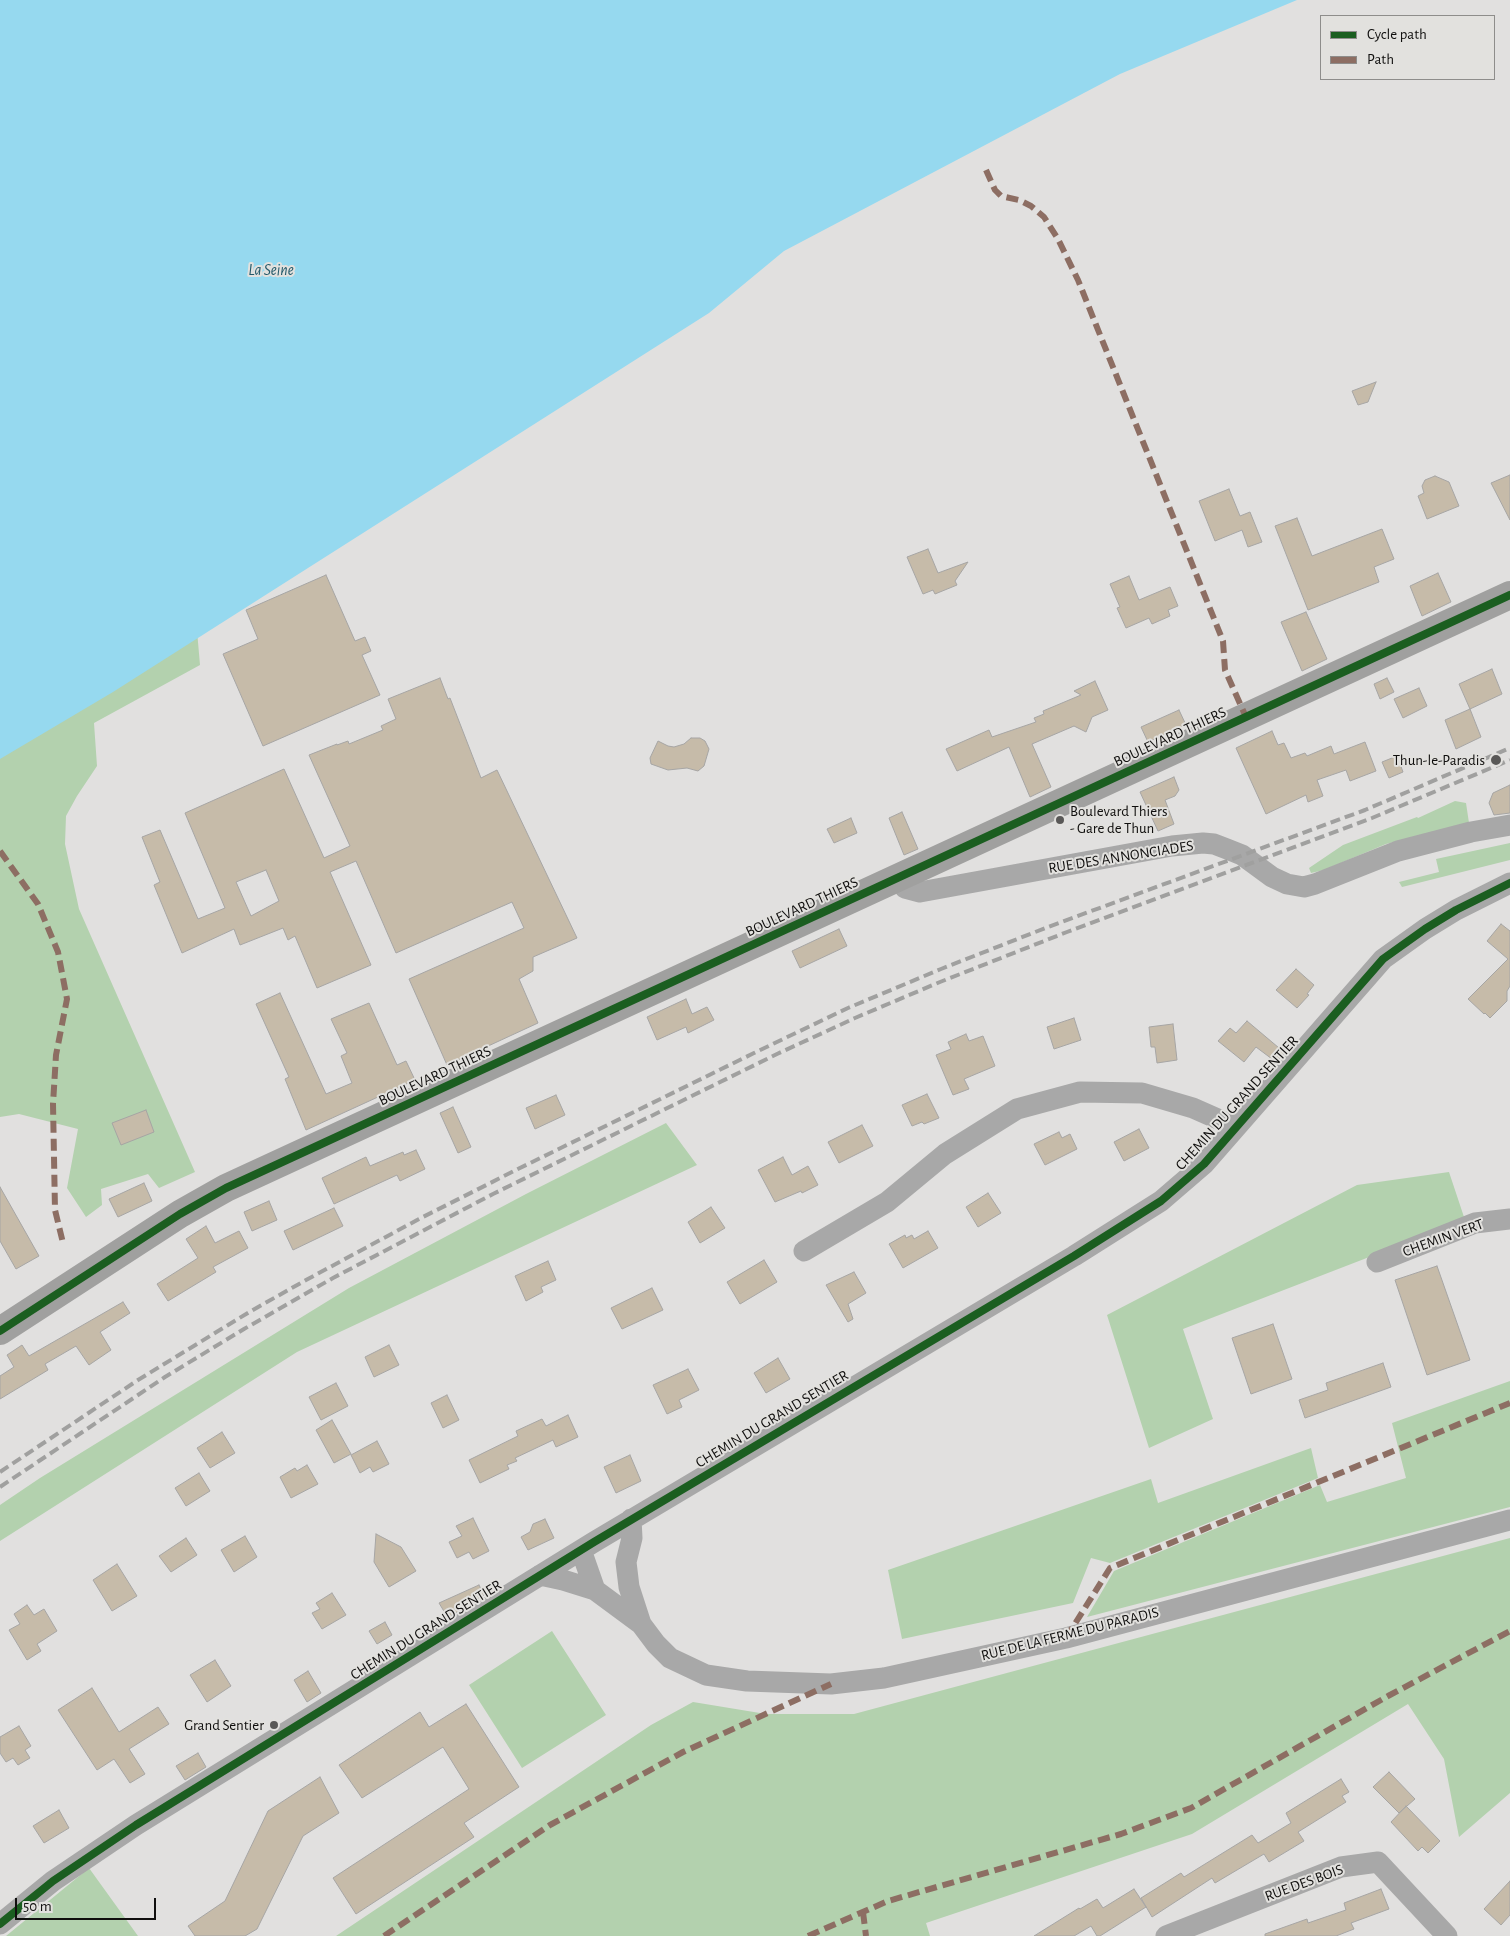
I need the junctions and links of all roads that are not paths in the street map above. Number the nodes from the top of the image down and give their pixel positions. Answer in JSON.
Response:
{"nodes":[{"id":1,"x":1510,"y":595,"type":"edge"},
{"id":2,"x":1510,"y":825,"type":"edge"},
{"id":3,"x":899,"y":877,"type":"junction"},
{"id":4,"x":1510,"y":883,"type":"edge"},
{"id":5,"x":1236,"y":1127,"type":"junction"},
{"id":6,"x":1510,"y":1219,"type":"edge"},
{"id":7,"x":804,"y":1251,"type":"dead end"},
{"id":8,"x":1377,"y":1262,"type":"dead end"},
{"id":9,"x":0,"y":1331,"type":"edge"},
{"id":10,"x":631,"y":1519,"type":"junction"},
{"id":11,"x":1510,"y":1520,"type":"edge"},
{"id":12,"x":587,"y":1546,"type":"junction"},
{"id":13,"x":626,"y":1562,"type":"junction"},
{"id":14,"x":540,"y":1576,"type":"junction"},
{"id":15,"x":595,"y":1590,"type":"junction"},
{"id":16,"x":641,"y":1624,"type":"junction"},
{"id":17,"x":0,"y":1924,"type":"edge"},
{"id":18,"x":1166,"y":1936,"type":"edge"},
{"id":19,"x":1447,"y":1936,"type":"edge"}],
"edges":[{"from":1,"to":3,"type":"main road","name":"BOULEVARD THIERS"},
{"from":2,"to":3,"type":"street","name":"RUE DES ANNONCIADES"},
{"from":3,"to":9,"type":"main road","name":"BOULEVARD THIERS"},
{"from":4,"to":5,"type":"street","name":"CHEMIN DU GRAND SENTIER"},
{"from":5,"to":7,"type":"street"},
{"from":5,"to":10,"type":"street","name":"CHEMIN DU GRAND SENTIER"},
{"from":6,"to":8,"type":"street","name":"CHEMIN VERT"},
{"from":10,"to":12,"type":"street","name":"CHEMIN DU GRAND SENTIER"},
{"from":10,"to":13,"type":"street","name":"RUE DE LA FERME DU PARADIS"},
{"from":11,"to":16,"type":"street","name":"RUE DE LA FERME DU PARADIS"},
{"from":12,"to":13,"type":"street"},
{"from":12,"to":14,"type":"street","name":"CHEMIN DU GRAND SENTIER"},
{"from":12,"to":15,"type":"street"},
{"from":13,"to":16,"type":"street","name":"RUE DE LA FERME DU PARADIS"},
{"from":14,"to":15,"type":"street","name":"RUE DE LA FERME DU PARADIS"},
{"from":14,"to":17,"type":"street","name":"CHEMIN DU GRAND SENTIER"},
{"from":15,"to":16,"type":"street","name":"RUE DE LA FERME DU PARADIS"},
{"from":18,"to":19,"type":"street","name":"RUE DES BOIS"}]}
